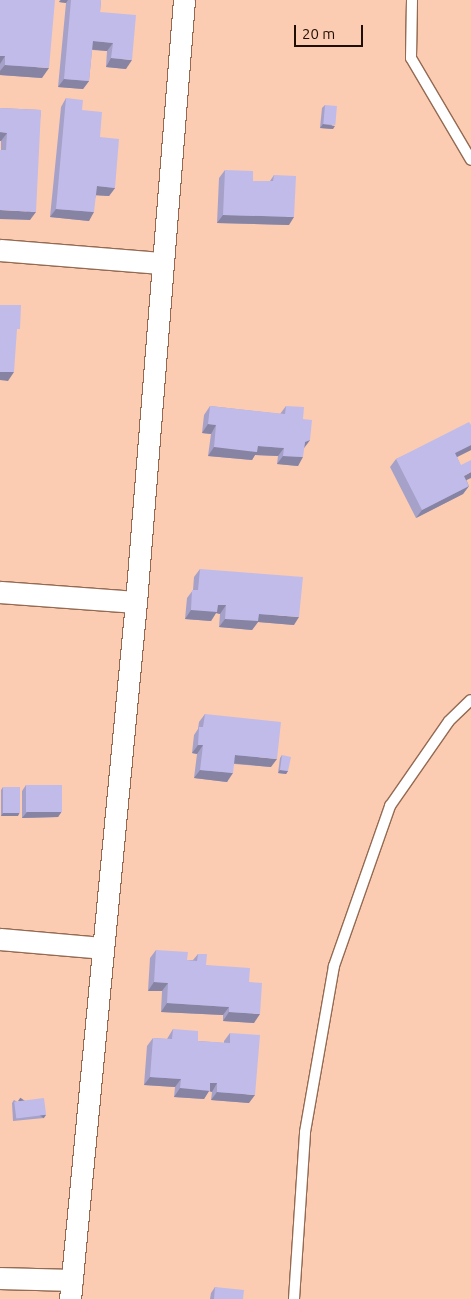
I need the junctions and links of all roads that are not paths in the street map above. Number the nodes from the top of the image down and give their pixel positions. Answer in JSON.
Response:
{"nodes":[{"id":1,"x":184,"y":0,"type":"edge"},
{"id":2,"x":412,"y":0,"type":"edge"},
{"id":3,"x":471,"y":160,"type":"edge"},
{"id":4,"x":0,"y":250,"type":"edge"},
{"id":5,"x":162,"y":263,"type":"junction"},
{"id":6,"x":0,"y":592,"type":"edge"},
{"id":7,"x":136,"y":602,"type":"junction"},
{"id":8,"x":471,"y":700,"type":"edge"},
{"id":9,"x":0,"y":939,"type":"edge"},
{"id":10,"x":103,"y":948,"type":"junction"},
{"id":11,"x":0,"y":1278,"type":"edge"},
{"id":12,"x":71,"y":1289,"type":"edge"},
{"id":13,"x":294,"y":1299,"type":"edge"}],
"edges":[{"from":1,"to":5,"type":"street"},
{"from":2,"to":3,"type":"lane"},
{"from":4,"to":5,"type":"street"},
{"from":5,"to":7,"type":"street"},
{"from":6,"to":7,"type":"street"},
{"from":7,"to":10,"type":"street"},
{"from":8,"to":13,"type":"lane"},
{"from":9,"to":10,"type":"street"},
{"from":10,"to":12,"type":"street"},
{"from":11,"to":12,"type":"street"}]}
